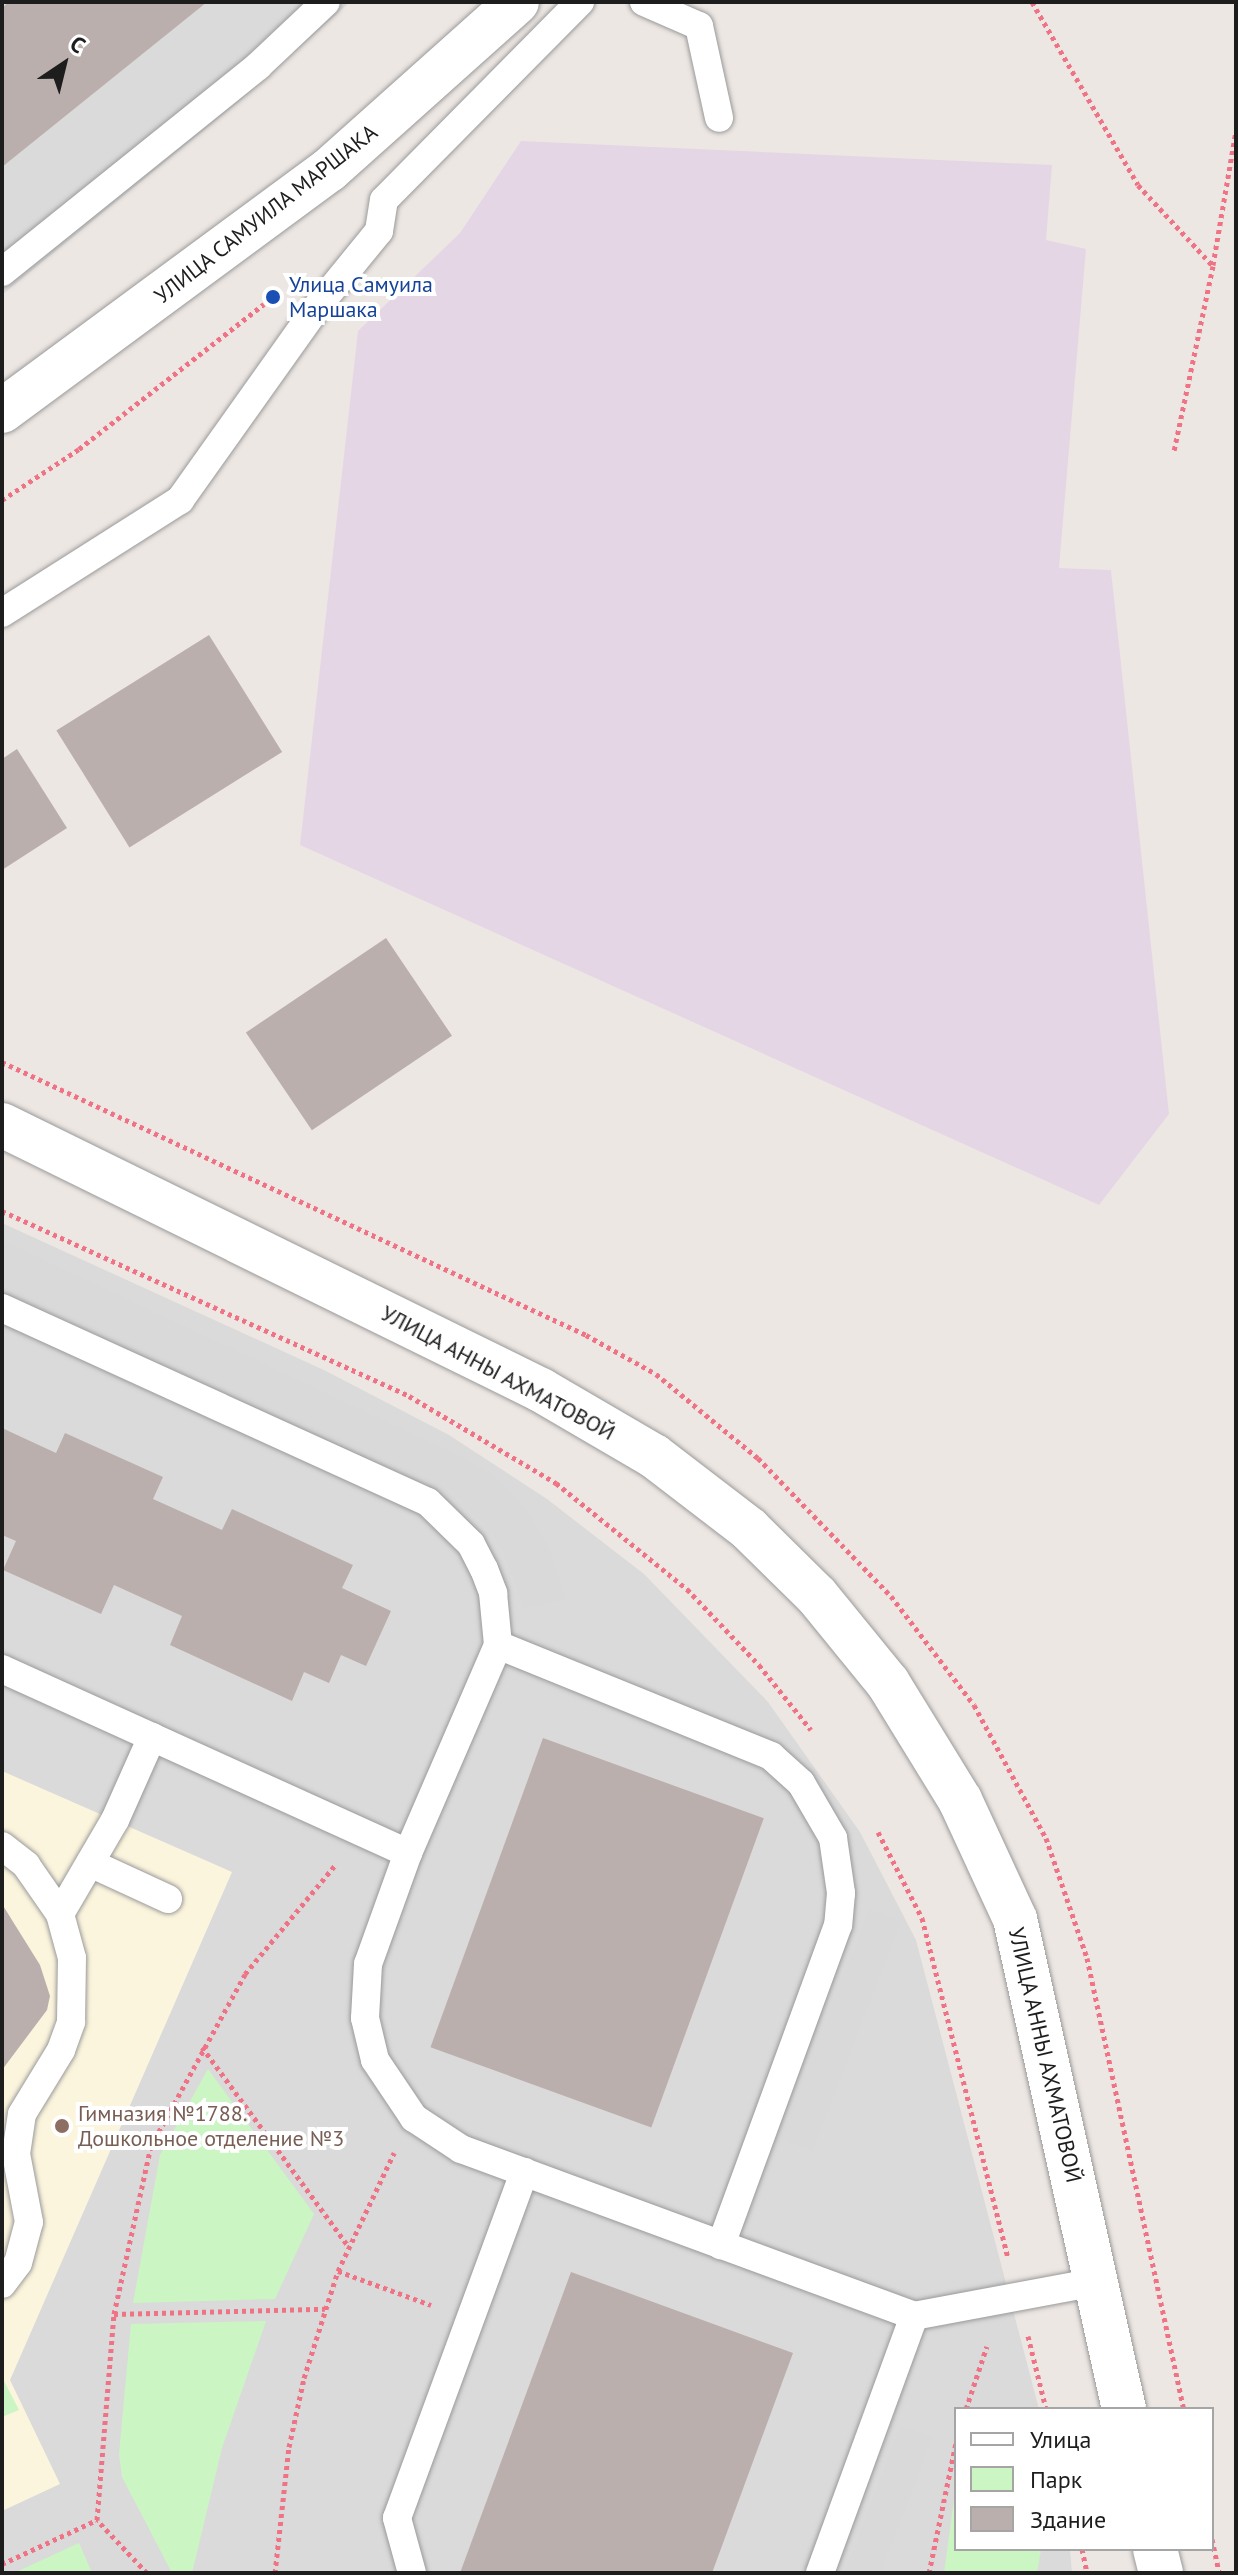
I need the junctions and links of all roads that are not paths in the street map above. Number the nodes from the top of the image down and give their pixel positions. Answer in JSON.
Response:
{"nodes":[{"id":1,"x":326,"y":2,"type":"edge"},
{"id":2,"x":517,"y":2,"type":"edge"},
{"id":3,"x":580,"y":2,"type":"edge"},
{"id":4,"x":644,"y":2,"type":"edge"},
{"id":5,"x":719,"y":118,"type":"dead end"},
{"id":6,"x":2,"y":272,"type":"edge"},
{"id":7,"x":2,"y":411,"type":"edge"},
{"id":8,"x":2,"y":613,"type":"edge"},
{"id":9,"x":2,"y":1125,"type":"edge"},
{"id":10,"x":2,"y":1308,"type":"edge"},
{"id":11,"x":498,"y":1645,"type":"junction"},
{"id":12,"x":2,"y":1669,"type":"edge"},
{"id":13,"x":152,"y":1737,"type":"junction"},
{"id":14,"x":2,"y":1846,"type":"edge"},
{"id":15,"x":408,"y":1853,"type":"junction"},
{"id":16,"x":90,"y":1863,"type":"junction"},
{"id":17,"x":168,"y":1899,"type":"dead end"},
{"id":18,"x":60,"y":1914,"type":"junction"},
{"id":19,"x":524,"y":2172,"type":"junction"},
{"id":20,"x":721,"y":2245,"type":"junction"},
{"id":21,"x":1096,"y":2282,"type":"junction"},
{"id":22,"x":2,"y":2284,"type":"edge"},
{"id":23,"x":914,"y":2316,"type":"junction"},
{"id":24,"x":1124,"y":2407,"type":"edge"},
{"id":25,"x":1156,"y":2551,"type":"edge"},
{"id":26,"x":412,"y":2573,"type":"edge"},
{"id":27,"x":820,"y":2573,"type":"edge"},
{"id":28,"x":1161,"y":2573,"type":"edge"}],
"edges":[{"from":1,"to":6,"type":"lane"},
{"from":2,"to":7,"type":"street","name":"УЛИЦА САМУИЛА МАРШАКА"},
{"from":3,"to":8,"type":"lane"},
{"from":4,"to":5,"type":"lane"},
{"from":9,"to":21,"type":"street","name":"УЛИЦА АННЫ АХМАТОВОЙ"},
{"from":10,"to":11,"type":"lane"},
{"from":11,"to":15,"type":"lane"},
{"from":11,"to":20,"type":"lane"},
{"from":12,"to":13,"type":"lane"},
{"from":13,"to":15,"type":"lane"},
{"from":13,"to":16,"type":"lane"},
{"from":14,"to":18,"type":"lane"},
{"from":15,"to":19,"type":"lane"},
{"from":16,"to":17,"type":"lane"},
{"from":16,"to":18,"type":"lane"},
{"from":18,"to":22,"type":"lane"},
{"from":19,"to":20,"type":"lane"},
{"from":19,"to":26,"type":"lane"},
{"from":20,"to":23,"type":"lane"},
{"from":21,"to":23,"type":"lane"},
{"from":21,"to":24,"type":"street","name":"УЛИЦА АННЫ АХМАТОВОЙ"},
{"from":23,"to":27,"type":"lane"},
{"from":25,"to":28,"type":"street"}]}
